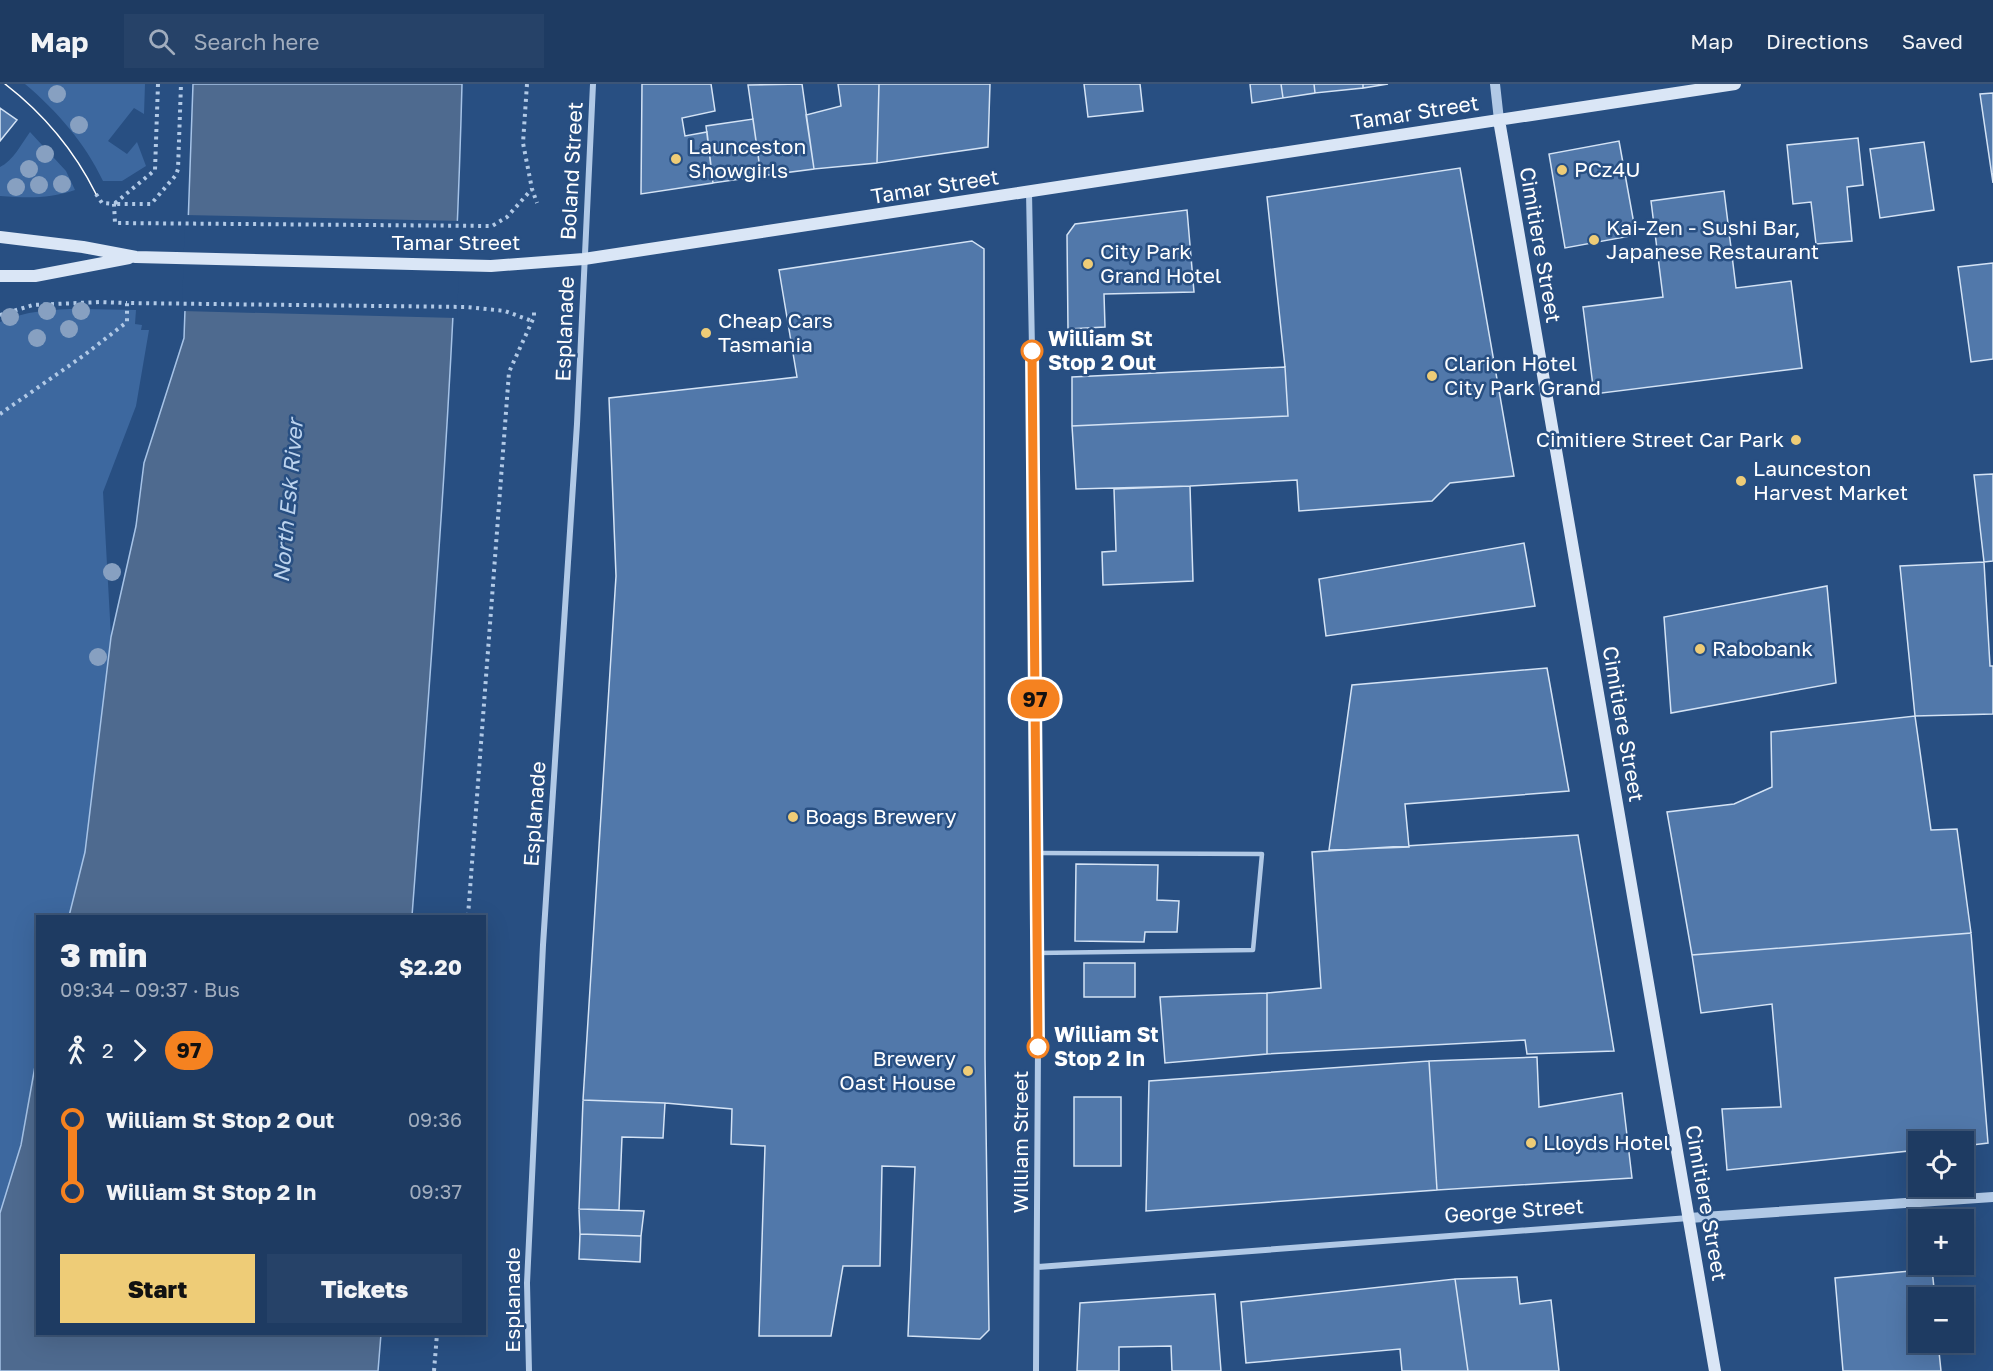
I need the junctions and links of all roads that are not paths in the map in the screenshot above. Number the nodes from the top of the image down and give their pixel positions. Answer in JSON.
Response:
{"nodes":[{"id":1,"x":593,"y":84,"type":"edge"},
{"id":2,"x":1495,"y":84,"type":"edge"},
{"id":3,"x":1735,"y":84,"type":"edge"},
{"id":4,"x":1498,"y":120,"type":"junction"},
{"id":5,"x":1029,"y":192,"type":"junction"},
{"id":6,"x":0,"y":237,"type":"edge"},
{"id":7,"x":136,"y":257,"type":"junction"},
{"id":8,"x":584,"y":259,"type":"junction"},
{"id":9,"x":0,"y":276,"type":"edge"},
{"id":10,"x":1037,"y":853,"type":"junction"},
{"id":11,"x":1037,"y":953,"type":"junction"},
{"id":12,"x":1993,"y":1197,"type":"edge"},
{"id":13,"x":1689,"y":1218,"type":"junction"},
{"id":14,"x":1038,"y":1267,"type":"junction"},
{"id":15,"x":530,"y":1371,"type":"edge"},
{"id":16,"x":1036,"y":1371,"type":"edge"},
{"id":17,"x":1715,"y":1371,"type":"edge"}],
"edges":[{"from":1,"to":8,"type":"street","name":"Boland Street"},
{"from":2,"to":4,"type":"street","name":"Cimitiere Street"},
{"from":3,"to":4,"type":"main road","name":"Tamar Street"},
{"from":4,"to":5,"type":"main road","name":"Tamar Street"},
{"from":4,"to":13,"type":"main road","name":"Cimitiere Street"},
{"from":5,"to":8,"type":"main road","name":"Tamar Street"},
{"from":5,"to":10,"type":"street","name":"William Street"},
{"from":6,"to":7,"type":"main road","name":"Tamar Street"},
{"from":7,"to":8,"type":"main road","name":"Tamar Street"},
{"from":7,"to":9,"type":"main road","name":"Tamar Street"},
{"from":8,"to":15,"type":"street","name":"Esplanade"},
{"from":10,"to":11,"type":"street","name":"William Street"},
{"from":10,"to":11,"type":"lane"},
{"from":11,"to":14,"type":"street","name":"William Street"},
{"from":12,"to":13,"type":"street","name":"George Street"},
{"from":13,"to":14,"type":"street","name":"George Street"},
{"from":13,"to":17,"type":"main road","name":"Cimitiere Street"},
{"from":14,"to":16,"type":"street","name":"William Street"}]}
